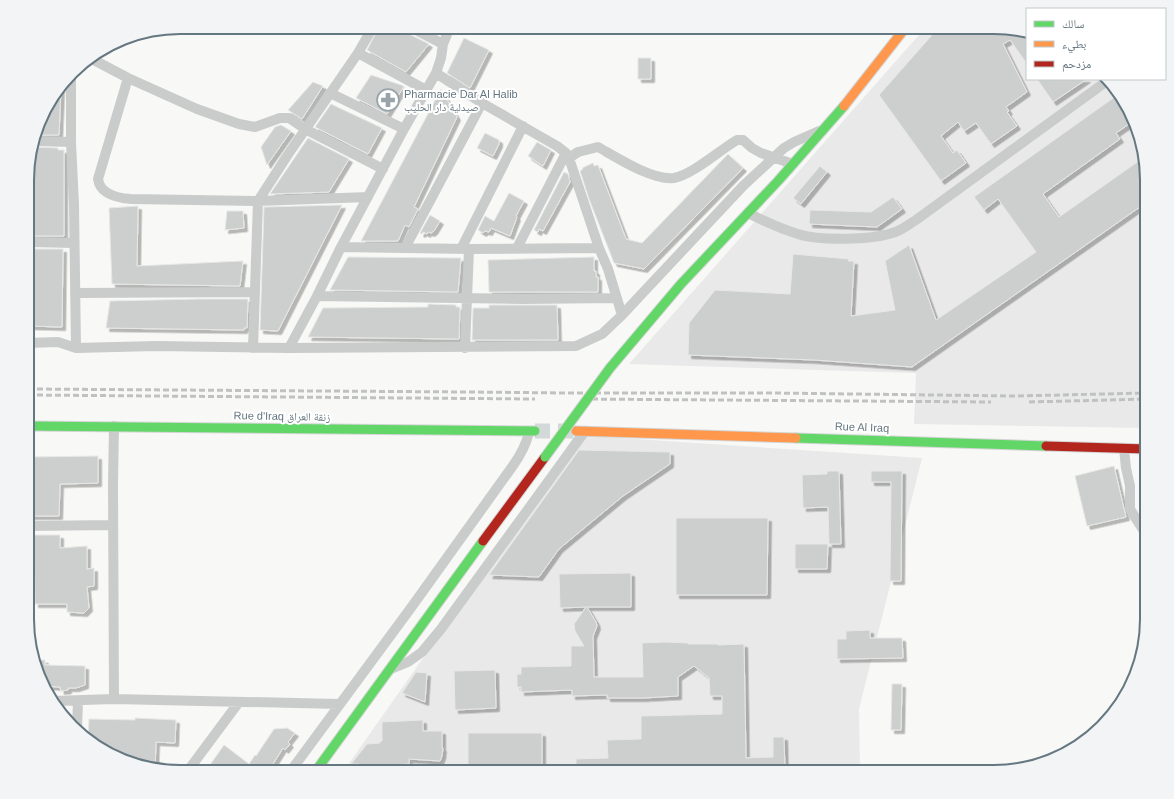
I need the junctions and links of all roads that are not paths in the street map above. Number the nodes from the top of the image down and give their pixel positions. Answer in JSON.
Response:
{"nodes":[{"id":1,"x":369,"y":34,"type":"edge"},
{"id":2,"x":424,"y":34,"type":"edge"},
{"id":3,"x":447,"y":34,"type":"edge"},
{"id":4,"x":901,"y":34,"type":"edge"},
{"id":5,"x":443,"y":44,"type":"junction"},
{"id":6,"x":358,"y":52,"type":"junction"},
{"id":7,"x":96,"y":61,"type":"edge"},
{"id":8,"x":436,"y":73,"type":"junction"},
{"id":9,"x":128,"y":78,"type":"junction"},
{"id":10,"x":71,"y":83,"type":"edge"},
{"id":11,"x":1103,"y":83,"type":"edge"},
{"id":12,"x":426,"y":90,"type":"junction"},
{"id":13,"x":330,"y":93,"type":"junction"},
{"id":14,"x":482,"y":103,"type":"junction"},
{"id":15,"x":523,"y":126,"type":"junction"},
{"id":16,"x":305,"y":129,"type":"junction"},
{"id":17,"x":404,"y":129,"type":"junction"},
{"id":18,"x":823,"y":130,"type":"junction"},
{"id":19,"x":39,"y":142,"type":"edge"},
{"id":20,"x":70,"y":142,"type":"junction"},
{"id":21,"x":567,"y":156,"type":"junction"},
{"id":22,"x":773,"y":158,"type":"junction"},
{"id":23,"x":793,"y":164,"type":"junction"},
{"id":24,"x":383,"y":169,"type":"junction"},
{"id":25,"x":368,"y":197,"type":"junction"},
{"id":26,"x":258,"y":201,"type":"junction"},
{"id":27,"x":748,"y":213,"type":"junction"},
{"id":28,"x":34,"y":242,"type":"edge"},
{"id":29,"x":74,"y":243,"type":"junction"},
{"id":30,"x":341,"y":247,"type":"junction"},
{"id":31,"x":405,"y":248,"type":"junction"},
{"id":32,"x":517,"y":248,"type":"junction"},
{"id":33,"x":599,"y":248,"type":"junction"},
{"id":34,"x":465,"y":249,"type":"junction"},
{"id":35,"x":255,"y":292,"type":"junction"},
{"id":36,"x":75,"y":293,"type":"junction"},
{"id":37,"x":317,"y":296,"type":"junction"},
{"id":38,"x":617,"y":298,"type":"junction"},
{"id":39,"x":466,"y":299,"type":"junction"},
{"id":40,"x":622,"y":315,"type":"junction"},
{"id":41,"x":34,"y":343,"type":"edge"},
{"id":42,"x":76,"y":348,"type":"junction"},
{"id":43,"x":253,"y":348,"type":"junction"},
{"id":44,"x":289,"y":348,"type":"junction"},
{"id":45,"x":465,"y":348,"type":"junction"},
{"id":46,"x":34,"y":426,"type":"edge"},
{"id":47,"x":114,"y":426,"type":"junction"},
{"id":48,"x":580,"y":431,"type":"joint"},
{"id":49,"x":532,"y":432,"type":"joint"},
{"id":50,"x":1124,"y":449,"type":"junction"},
{"id":51,"x":1140,"y":449,"type":"edge"},
{"id":52,"x":113,"y":525,"type":"junction"},
{"id":53,"x":1140,"y":525,"type":"edge"},
{"id":54,"x":34,"y":526,"type":"edge"},
{"id":55,"x":390,"y":670,"type":"junction"},
{"id":56,"x":114,"y":699,"type":"junction"},
{"id":57,"x":60,"y":701,"type":"edge"},
{"id":58,"x":78,"y":701,"type":"junction"},
{"id":59,"x":239,"y":702,"type":"junction"},
{"id":60,"x":339,"y":704,"type":"junction"},
{"id":61,"x":77,"y":722,"type":"edge"},
{"id":62,"x":192,"y":765,"type":"edge"},
{"id":63,"x":295,"y":765,"type":"edge"},
{"id":64,"x":320,"y":765,"type":"edge"}],
"edges":[{"from":1,"to":6,"type":"street"},
{"from":2,"to":5,"type":"street"},
{"from":3,"to":5,"type":"street"},
{"from":4,"to":18,"type":"street"},
{"from":5,"to":8,"type":"street"},
{"from":6,"to":12,"type":"street"},
{"from":6,"to":13,"type":"street"},
{"from":7,"to":9,"type":"street"},
{"from":8,"to":12,"type":"street"},
{"from":8,"to":14,"type":"street"},
{"from":9,"to":16,"type":"street"},
{"from":9,"to":26,"type":"street"},
{"from":10,"to":20,"type":"street"},
{"from":11,"to":27,"type":"street"},
{"from":12,"to":17,"type":"street"},
{"from":13,"to":16,"type":"street"},
{"from":13,"to":17,"type":"street"},
{"from":14,"to":15,"type":"street"},
{"from":14,"to":31,"type":"street"},
{"from":15,"to":21,"type":"street"},
{"from":15,"to":34,"type":"street"},
{"from":16,"to":24,"type":"street"},
{"from":16,"to":26,"type":"street"},
{"from":17,"to":24,"type":"street"},
{"from":18,"to":22,"type":"street"},
{"from":18,"to":23,"type":"street"},
{"from":19,"to":20,"type":"street"},
{"from":20,"to":29,"type":"street"},
{"from":21,"to":22,"type":"street"},
{"from":21,"to":32,"type":"street"},
{"from":21,"to":33,"type":"street"},
{"from":22,"to":23,"type":"street"},
{"from":22,"to":40,"type":"street"},
{"from":23,"to":27,"type":"street"},
{"from":24,"to":25,"type":"street"},
{"from":25,"to":26,"type":"street"},
{"from":25,"to":30,"type":"street"},
{"from":26,"to":35,"type":"street"},
{"from":27,"to":55,"type":"street","bridge":true},
{"from":28,"to":29,"type":"street"},
{"from":29,"to":36,"type":"street"},
{"from":30,"to":31,"type":"street"},
{"from":30,"to":37,"type":"street"},
{"from":31,"to":34,"type":"street"},
{"from":32,"to":33,"type":"street"},
{"from":32,"to":34,"type":"street"},
{"from":33,"to":38,"type":"street"},
{"from":34,"to":39,"type":"street"},
{"from":35,"to":36,"type":"street"},
{"from":35,"to":43,"type":"street"},
{"from":36,"to":42,"type":"street"},
{"from":37,"to":39,"type":"street"},
{"from":37,"to":44,"type":"street"},
{"from":38,"to":39,"type":"street"},
{"from":38,"to":40,"type":"street"},
{"from":39,"to":45,"type":"street"},
{"from":40,"to":45,"type":"street"},
{"from":41,"to":42,"type":"street"},
{"from":42,"to":43,"type":"street"},
{"from":43,"to":44,"type":"street"},
{"from":44,"to":45,"type":"street"},
{"from":46,"to":47,"type":"street","name":"Rue d'Iraq زنقة العراق"},
{"from":47,"to":49,"type":"street","name":"Rue d'Iraq زنقة العراق"},
{"from":47,"to":52,"type":"street"},
{"from":48,"to":50,"type":"street","name":"Rue Al Iraq"},
{"from":48,"to":55,"type":"street"},
{"from":49,"to":60,"type":"street"},
{"from":50,"to":51,"type":"street","name":"Rue Al Iraq"},
{"from":50,"to":53,"type":"street"},
{"from":52,"to":54,"type":"street"},
{"from":52,"to":56,"type":"street"},
{"from":55,"to":64,"type":"street"},
{"from":56,"to":58,"type":"street"},
{"from":56,"to":59,"type":"street"},
{"from":57,"to":58,"type":"street"},
{"from":58,"to":61,"type":"street"},
{"from":59,"to":60,"type":"street"},
{"from":59,"to":62,"type":"street"},
{"from":60,"to":63,"type":"street"}]}
